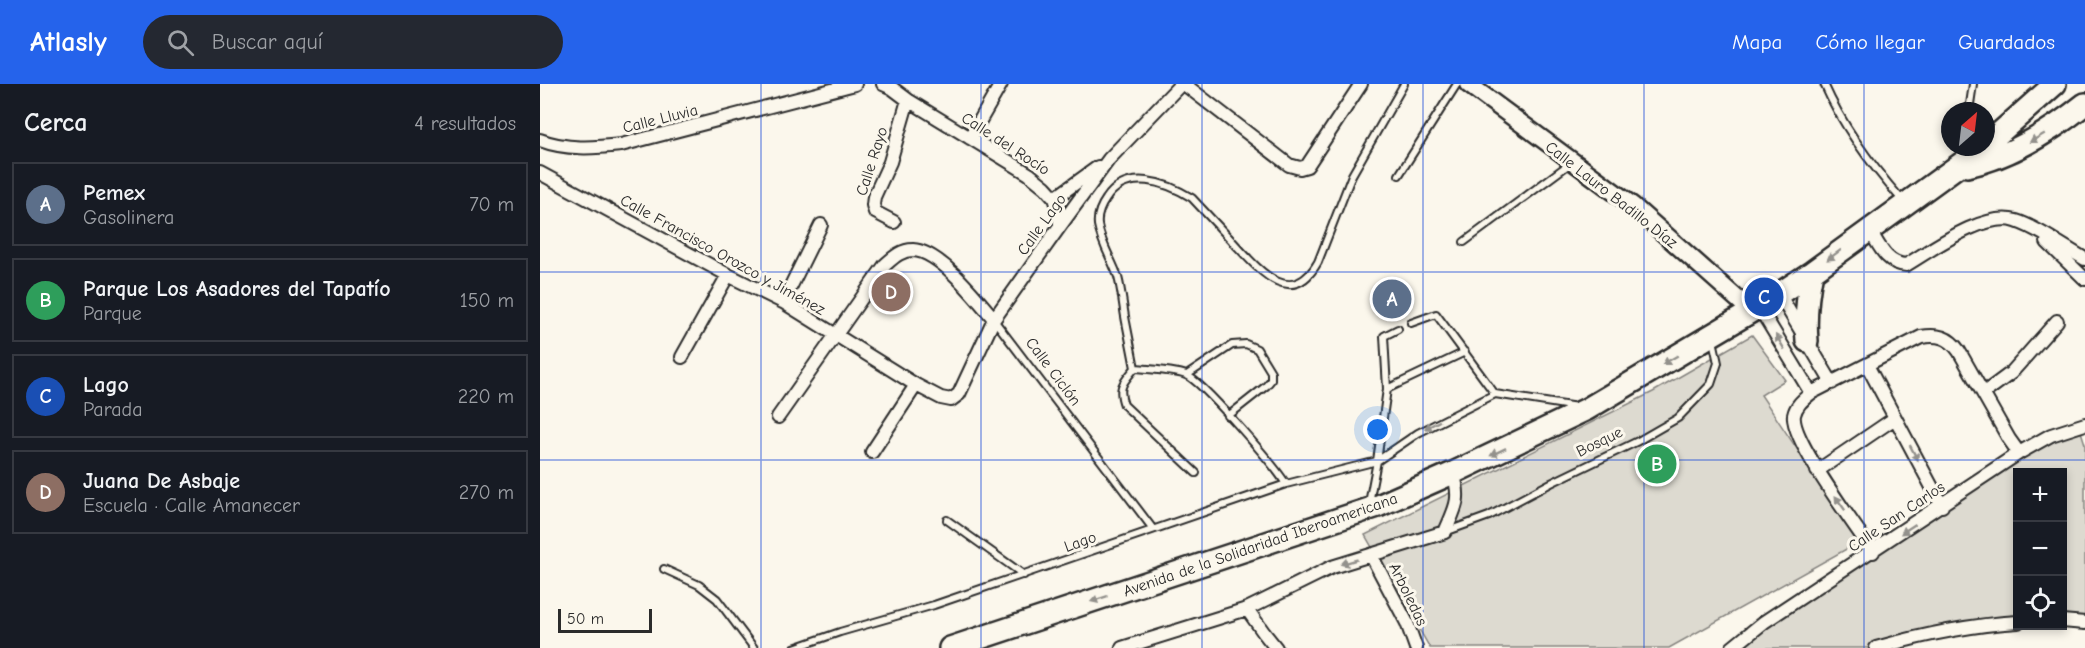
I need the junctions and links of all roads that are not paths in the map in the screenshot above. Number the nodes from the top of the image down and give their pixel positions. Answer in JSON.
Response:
{"nodes":[{"id":1,"x":855,"y":84,"type":"edge"},
{"id":2,"x":883,"y":84,"type":"edge"},
{"id":3,"x":1001,"y":84,"type":"edge"},
{"id":4,"x":1183,"y":84,"type":"edge"},
{"id":5,"x":1361,"y":84,"type":"edge"},
{"id":6,"x":1404,"y":84,"type":"edge"},
{"id":7,"x":1457,"y":84,"type":"edge"},
{"id":8,"x":1468,"y":84,"type":"edge"},
{"id":9,"x":1824,"y":84,"type":"edge"},
{"id":10,"x":1973,"y":84,"type":"edge"},
{"id":11,"x":2055,"y":84,"type":"edge"},
{"id":12,"x":2073,"y":84,"type":"edge"},
{"id":13,"x":908,"y":100,"type":"junction"},
{"id":14,"x":1970,"y":102,"type":"edge"},
{"id":15,"x":2085,"y":104,"type":"edge"},
{"id":16,"x":2027,"y":109,"type":"junction"},
{"id":17,"x":1995,"y":137,"type":"edge"},
{"id":18,"x":970,"y":138,"type":"junction"},
{"id":19,"x":540,"y":140,"type":"edge"},
{"id":20,"x":1969,"y":156,"type":"edge"},
{"id":21,"x":1109,"y":159,"type":"junction"},
{"id":22,"x":1573,"y":162,"type":"junction"},
{"id":23,"x":1960,"y":162,"type":"junction"},
{"id":24,"x":540,"y":173,"type":"edge"},
{"id":25,"x":1399,"y":175,"type":"dead end"},
{"id":26,"x":1055,"y":198,"type":"junction"},
{"id":27,"x":1905,"y":203,"type":"junction"},
{"id":28,"x":894,"y":222,"type":"dead end"},
{"id":29,"x":821,"y":225,"type":"dead end"},
{"id":30,"x":1060,"y":226,"type":"junction"},
{"id":31,"x":1869,"y":230,"type":"junction"},
{"id":32,"x":2035,"y":231,"type":"junction"},
{"id":33,"x":1464,"y":242,"type":"dead end"},
{"id":34,"x":2085,"y":259,"type":"edge"},
{"id":35,"x":1812,"y":272,"type":"junction"},
{"id":36,"x":728,"y":275,"type":"junction"},
{"id":37,"x":2085,"y":279,"type":"edge"},
{"id":38,"x":1779,"y":294,"type":"junction"},
{"id":39,"x":783,"y":302,"type":"junction"},
{"id":40,"x":1756,"y":309,"type":"junction"},
{"id":41,"x":994,"y":319,"type":"junction"},
{"id":42,"x":2057,"y":321,"type":"dead end"},
{"id":43,"x":1411,"y":323,"type":"dead end"},
{"id":44,"x":1398,"y":329,"type":"dead end"},
{"id":45,"x":836,"y":335,"type":"junction"},
{"id":46,"x":1712,"y":336,"type":"junction"},
{"id":47,"x":1808,"y":341,"type":"junction"},
{"id":48,"x":1465,"y":352,"type":"junction"},
{"id":49,"x":682,"y":357,"type":"dead end"},
{"id":50,"x":1867,"y":365,"type":"junction"},
{"id":51,"x":1135,"y":368,"type":"junction"},
{"id":52,"x":1187,"y":375,"type":"junction"},
{"id":53,"x":1832,"y":383,"type":"junction"},
{"id":54,"x":916,"y":385,"type":"junction"},
{"id":55,"x":1387,"y":389,"type":"junction"},
{"id":56,"x":1811,"y":393,"type":"junction"},
{"id":57,"x":1984,"y":393,"type":"junction"},
{"id":58,"x":1495,"y":394,"type":"junction"},
{"id":59,"x":951,"y":400,"type":"joint"},
{"id":60,"x":1587,"y":409,"type":"junction"},
{"id":61,"x":1228,"y":416,"type":"junction"},
{"id":62,"x":778,"y":417,"type":"dead end"},
{"id":63,"x":1895,"y":418,"type":"junction"},
{"id":64,"x":2085,"y":424,"type":"edge"},
{"id":65,"x":872,"y":452,"type":"dead end"},
{"id":66,"x":2019,"y":453,"type":"junction"},
{"id":67,"x":1377,"y":461,"type":"junction"},
{"id":68,"x":1817,"y":471,"type":"junction"},
{"id":69,"x":1196,"y":473,"type":"dead end"},
{"id":70,"x":1453,"y":473,"type":"junction"},
{"id":71,"x":1287,"y":484,"type":"junction"},
{"id":72,"x":1942,"y":506,"type":"junction"},
{"id":73,"x":1368,"y":510,"type":"junction"},
{"id":74,"x":947,"y":520,"type":"dead end"},
{"id":75,"x":1153,"y":529,"type":"junction"},
{"id":76,"x":1445,"y":532,"type":"junction"},
{"id":77,"x":1873,"y":552,"type":"junction"},
{"id":78,"x":1371,"y":555,"type":"junction"},
{"id":79,"x":664,"y":569,"type":"dead end"},
{"id":80,"x":1023,"y":575,"type":"junction"},
{"id":81,"x":1247,"y":609,"type":"junction"},
{"id":82,"x":2067,"y":621,"type":"edge"},
{"id":83,"x":2013,"y":622,"type":"edge"},
{"id":84,"x":2085,"y":623,"type":"edge"},
{"id":85,"x":754,"y":648,"type":"edge"},
{"id":86,"x":794,"y":648,"type":"edge"},
{"id":87,"x":950,"y":648,"type":"edge"},
{"id":88,"x":1122,"y":648,"type":"edge"},
{"id":89,"x":1276,"y":648,"type":"edge"},
{"id":90,"x":1416,"y":648,"type":"edge"},
{"id":91,"x":1732,"y":648,"type":"edge"},
{"id":92,"x":1875,"y":648,"type":"edge"}],
"edges":[{"from":1,"to":19,"type":"street","name":"Calle Lluvia"},
{"from":2,"to":13,"type":"street","name":"Calle del Rocío"},
{"from":3,"to":18,"type":"street"},
{"from":4,"to":5,"type":"street"},
{"from":4,"to":21,"type":"street","name":"Calle Lago"},
{"from":6,"to":51,"type":"lane"},
{"from":7,"to":25,"type":"lane"},
{"from":8,"to":22,"type":"street","name":"Calle Lauro Badillo Díaz"},
{"from":9,"to":27,"type":"lane"},
{"from":10,"to":14,"type":"lane"},
{"from":11,"to":16,"type":"highway","name":"Avenida de la Solidaridad Iberoamericana"},
{"from":12,"to":16,"type":"highway"},
{"from":13,"to":18,"type":"street","name":"Calle del Rocío"},
{"from":13,"to":28,"type":"street","name":"Calle Rayo"},
{"from":15,"to":23,"type":"highway","one_way":true},
{"from":16,"to":17,"type":"highway","name":"Avenida de la Solidaridad Iberoamericana"},
{"from":18,"to":26,"type":"street","name":"Calle del Rocío"},
{"from":20,"to":23,"type":"highway","name":"Avenida de la Solidaridad Iberoamericana"},
{"from":21,"to":26,"type":"street"},
{"from":21,"to":30,"type":"street","name":"Calle Lago"},
{"from":22,"to":33,"type":"lane"},
{"from":22,"to":40,"type":"street","name":"Calle Lauro Badillo Díaz"},
{"from":23,"to":27,"type":"highway","name":"Avenida de la Solidaridad Iberoamericana"},
{"from":24,"to":36,"type":"street","name":"Calle Francisco Orozco y Jiménez"},
{"from":26,"to":30,"type":"street","name":"Calle del Rocío"},
{"from":27,"to":31,"type":"highway","name":"Avenida de la Solidaridad Iberoamericana"},
{"from":29,"to":39,"type":"street"},
{"from":30,"to":41,"type":"street","name":"Calle Lago"},
{"from":31,"to":32,"type":"street"},
{"from":31,"to":35,"type":"highway","name":"Avenida de la Solidaridad Iberoamericana","one_way":true},
{"from":32,"to":34,"type":"street"},
{"from":32,"to":37,"type":"street"},
{"from":35,"to":38,"type":"highway","name":"Avenida de la Solidaridad Iberoamericana"},
{"from":35,"to":47,"type":"highway"},
{"from":36,"to":39,"type":"street","name":"Calle Francisco Orozco y Jiménez"},
{"from":36,"to":49,"type":"street"},
{"from":38,"to":40,"type":"highway","name":"Avenida de la Solidaridad Iberoamericana"},
{"from":38,"to":47,"type":"street"},
{"from":39,"to":45,"type":"street","name":"Calle Francisco Orozco y Jiménez"},
{"from":40,"to":46,"type":"highway","name":"Avenida de la Solidaridad Iberoamericana"},
{"from":56,"to":40,"type":"street","one_way":true},
{"from":41,"to":45,"type":"street","name":"Calle Ciclón"},
{"from":41,"to":59,"type":"street","name":"Calle Lago"},
{"from":41,"to":75,"type":"lane","name":"Calle Ciclón"},
{"from":42,"to":57,"type":"street"},
{"from":43,"to":48,"type":"lane"},
{"from":44,"to":55,"type":"lane"},
{"from":45,"to":54,"type":"street","name":"Calle Francisco Orozco y Jiménez"},
{"from":45,"to":62,"type":"street"},
{"from":46,"to":60,"type":"highway","name":"Avenida de la Solidaridad Iberoamericana","one_way":true},
{"from":46,"to":76,"type":"lane","name":"Bosque"},
{"from":47,"to":53,"type":"street"},
{"from":48,"to":55,"type":"lane"},
{"from":48,"to":58,"type":"lane"},
{"from":50,"to":53,"type":"street"},
{"from":50,"to":57,"type":"street"},
{"from":50,"to":63,"type":"street"},
{"from":51,"to":52,"type":"lane"},
{"from":51,"to":69,"type":"lane"},
{"from":52,"to":61,"type":"lane"},
{"from":52,"to":61,"type":"lane"},
{"from":53,"to":56,"type":"street"},
{"from":54,"to":59,"type":"street","name":"Calle Francisco Orozco y Jiménez"},
{"from":54,"to":65,"type":"street"},
{"from":55,"to":67,"type":"lane"},
{"from":56,"to":68,"type":"street"},
{"from":57,"to":66,"type":"street"},
{"from":58,"to":60,"type":"lane"},
{"from":58,"to":67,"type":"lane","name":"Lago","one_way":true},
{"from":60,"to":70,"type":"highway","name":"Avenida de la Solidaridad Iberoamericana","one_way":true},
{"from":61,"to":71,"type":"lane"},
{"from":63,"to":68,"type":"street"},
{"from":63,"to":72,"type":"street","one_way":true},
{"from":64,"to":66,"type":"street","name":"Calle San Carlos"},
{"from":66,"to":72,"type":"street","name":"Calle San Carlos"},
{"from":67,"to":71,"type":"lane","name":"Lago"},
{"from":67,"to":73,"type":"lane"},
{"from":77,"to":68,"type":"street","one_way":true},
{"from":70,"to":73,"type":"highway","name":"Avenida de la Solidaridad Iberoamericana"},
{"from":70,"to":76,"type":"street"},
{"from":71,"to":75,"type":"lane","name":"Lago"},
{"from":72,"to":77,"type":"street","name":"Calle San Carlos","one_way":true},
{"from":73,"to":87,"type":"highway","name":"Avenida de la Solidaridad Iberoamericana","one_way":true},
{"from":74,"to":80,"type":"lane"},
{"from":75,"to":80,"type":"lane","name":"Lago"},
{"from":76,"to":78,"type":"street","name":"Bosque"},
{"from":77,"to":91,"type":"street","name":"Calle San Carlos"},
{"from":78,"to":81,"type":"street","name":"Bosque","one_way":true},
{"from":78,"to":90,"type":"street","name":"Arboledas"},
{"from":79,"to":85,"type":"lane"},
{"from":80,"to":86,"type":"lane","name":"Lago"},
{"from":81,"to":88,"type":"street","name":"Bosque"},
{"from":81,"to":89,"type":"street"},
{"from":82,"to":84,"type":"street"},
{"from":83,"to":92,"type":"street"}]}
